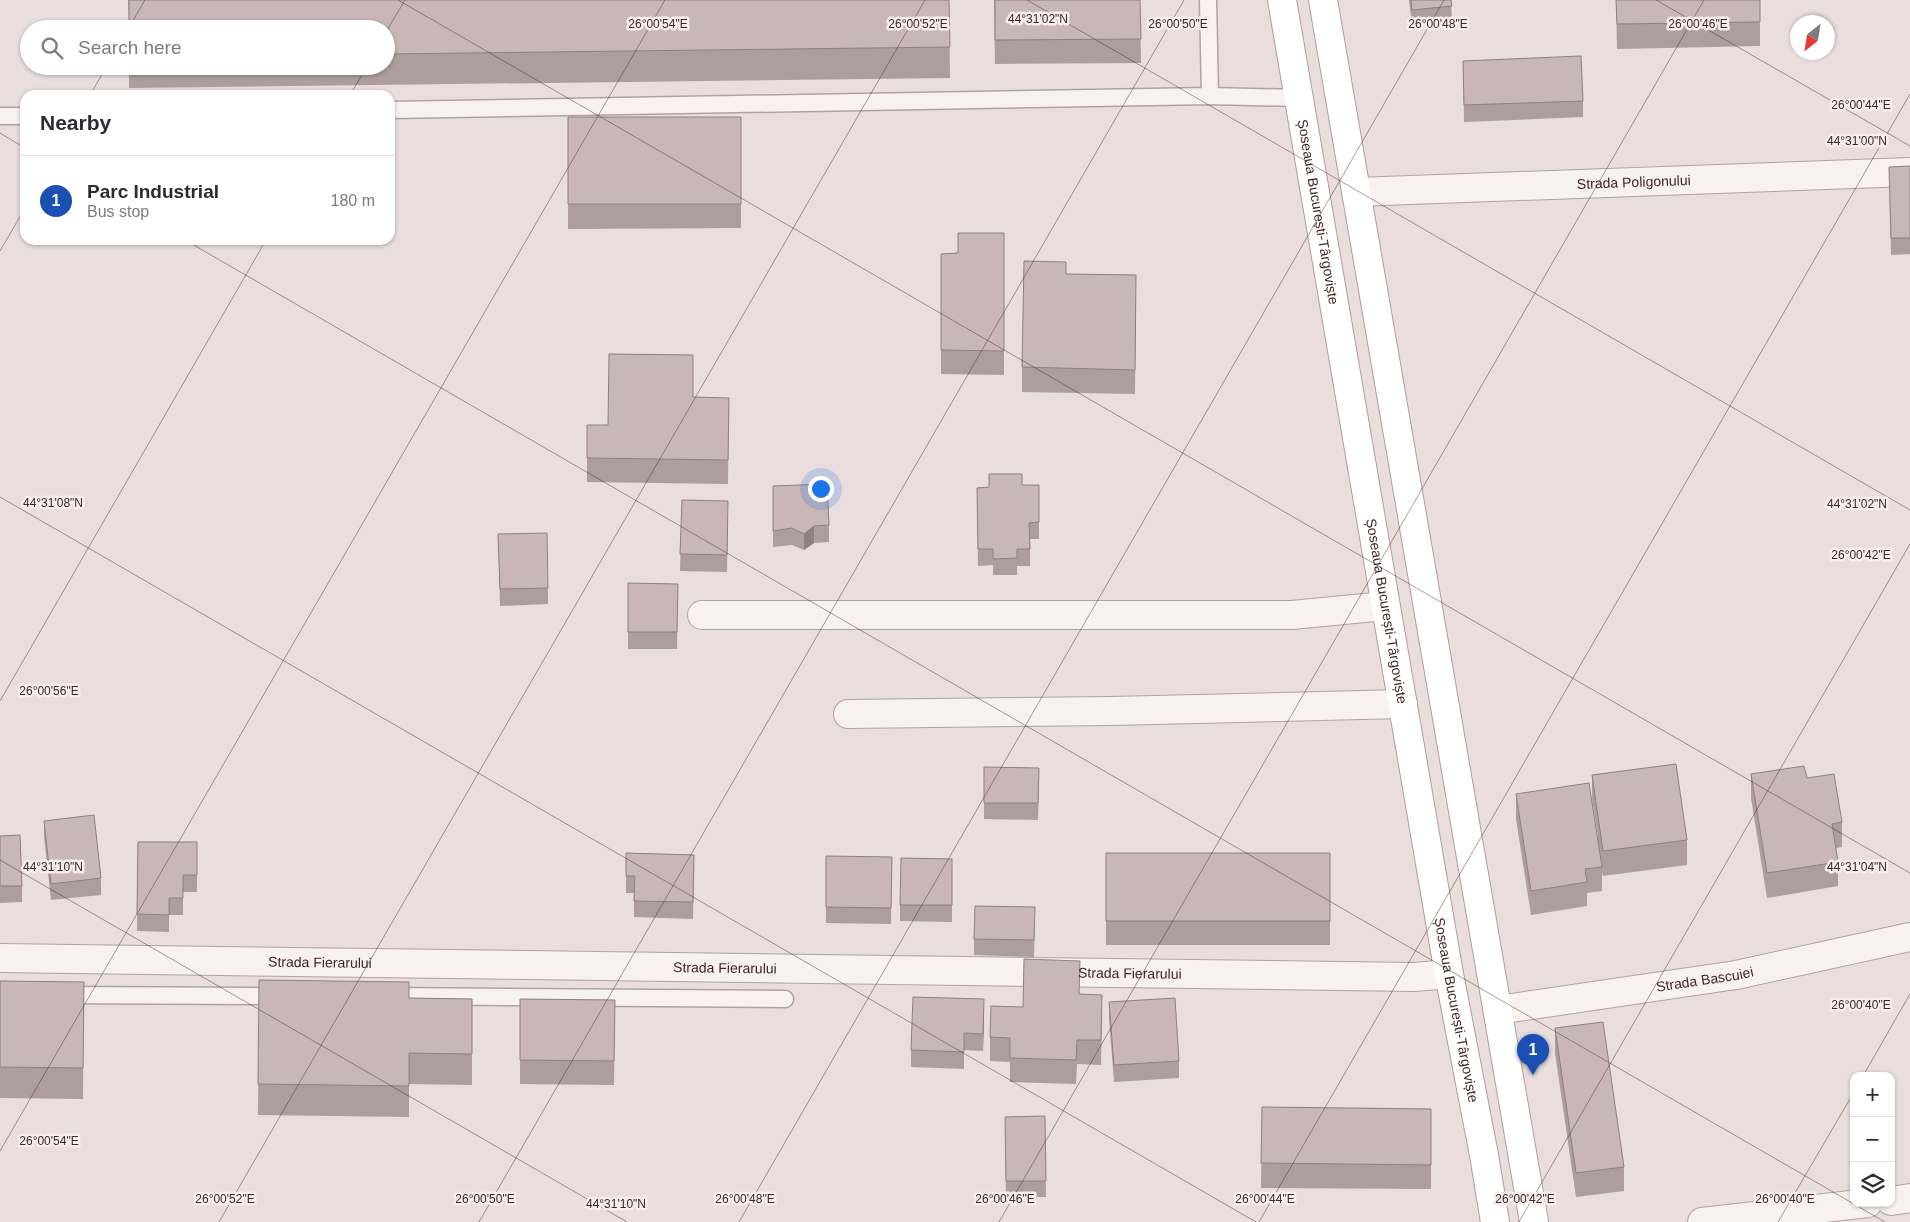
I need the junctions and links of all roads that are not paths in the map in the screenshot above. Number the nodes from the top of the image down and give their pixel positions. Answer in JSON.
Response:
{"nodes":[{"id":1,"x":1208,"y":0,"type":"edge"},
{"id":2,"x":1282,"y":0,"type":"edge"},
{"id":3,"x":1323,"y":0,"type":"edge"},
{"id":4,"x":1210,"y":96,"type":"junction"},
{"id":5,"x":1298,"y":98,"type":"junction"},
{"id":6,"x":395,"y":110,"type":"edge"},
{"id":7,"x":0,"y":116,"type":"edge"},
{"id":8,"x":20,"y":116,"type":"edge"},
{"id":9,"x":1910,"y":172,"type":"edge"},
{"id":10,"x":1356,"y":192,"type":"junction"},
{"id":11,"x":1385,"y":606,"type":"junction"},
{"id":12,"x":702,"y":615,"type":"dead end"},
{"id":13,"x":1403,"y":704,"type":"junction"},
{"id":14,"x":848,"y":714,"type":"dead end"},
{"id":15,"x":1910,"y":937,"type":"edge"},
{"id":16,"x":0,"y":958,"type":"edge"},
{"id":17,"x":1449,"y":974,"type":"junction"},
{"id":18,"x":49,"y":995,"type":"edge"},
{"id":19,"x":295,"y":996,"type":"edge"},
{"id":20,"x":374,"y":996,"type":"edge"},
{"id":21,"x":785,"y":999,"type":"dead end"},
{"id":22,"x":1498,"y":1010,"type":"junction"},
{"id":23,"x":1910,"y":1198,"type":"edge"},
{"id":24,"x":1895,"y":1200,"type":"edge"},
{"id":25,"x":1850,"y":1205,"type":"edge"},
{"id":26,"x":1495,"y":1222,"type":"edge"},
{"id":27,"x":1534,"y":1222,"type":"edge"},
{"id":28,"x":1702,"y":1222,"type":"edge"}],
"edges":[{"from":1,"to":4,"type":"lane"},
{"from":2,"to":5,"type":"main road","name":"Șoseaua București-Târgoviște"},
{"from":3,"to":10,"type":"main road"},
{"from":4,"to":5,"type":"lane"},
{"from":4,"to":6,"type":"lane"},
{"from":5,"to":11,"type":"main road","name":"Șoseaua București-Târgoviște"},
{"from":7,"to":8,"type":"lane"},
{"from":9,"to":10,"type":"street","name":"Strada Poligonului"},
{"from":10,"to":22,"type":"main road"},
{"from":11,"to":12,"type":"street"},
{"from":11,"to":13,"type":"main road","name":"Șoseaua București-Târgoviște"},
{"from":13,"to":14,"type":"street"},
{"from":13,"to":17,"type":"main road","name":"Șoseaua București-Târgoviște"},
{"from":15,"to":22,"type":"street","name":"Strada Bascuiei"},
{"from":16,"to":17,"type":"street","name":"Strada Fierarului"},
{"from":17,"to":26,"type":"main road","name":"Șoseaua București-Târgoviște"},
{"from":18,"to":19,"type":"lane"},
{"from":20,"to":21,"type":"lane"},
{"from":22,"to":27,"type":"main road"},
{"from":23,"to":24,"type":"street"},
{"from":25,"to":28,"type":"street"}]}
